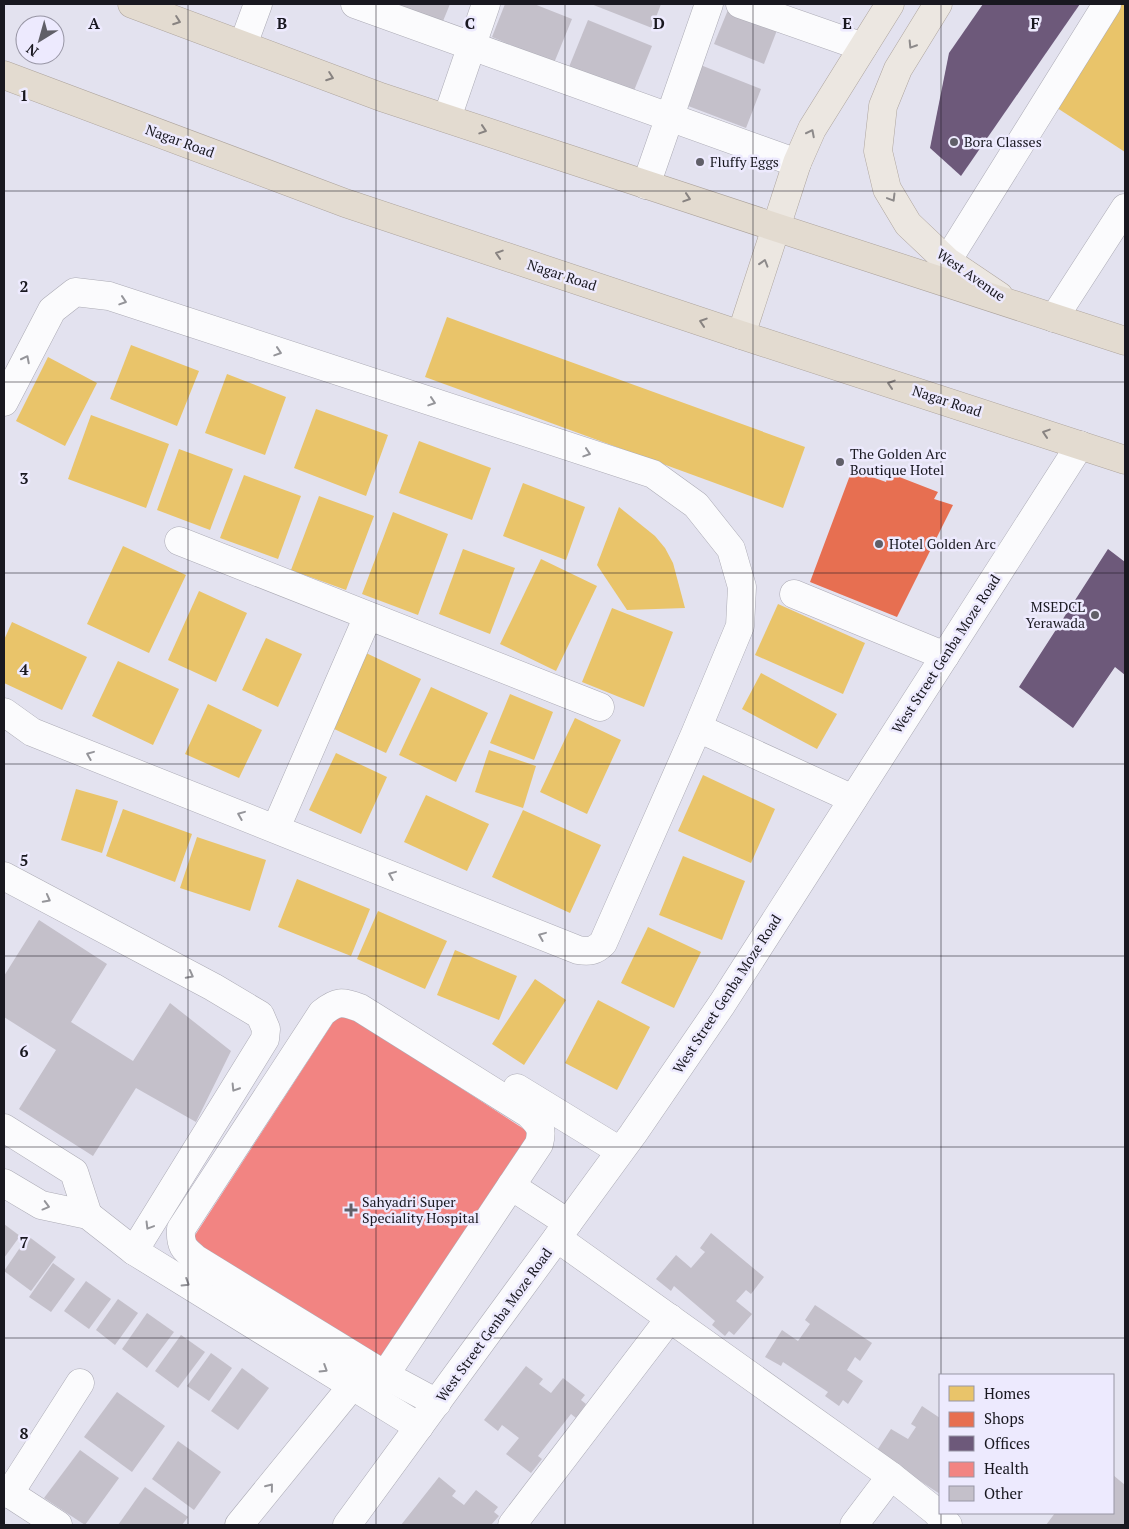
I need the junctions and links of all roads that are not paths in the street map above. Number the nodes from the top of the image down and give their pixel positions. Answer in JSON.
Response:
{"nodes":[{"id":1,"x":132,"y":4,"type":"edge"},
{"id":2,"x":258,"y":4,"type":"edge"},
{"id":3,"x":355,"y":4,"type":"edge"},
{"id":4,"x":486,"y":4,"type":"edge"},
{"id":5,"x":709,"y":4,"type":"edge"},
{"id":6,"x":740,"y":4,"type":"edge"},
{"id":7,"x":890,"y":4,"type":"edge"},
{"id":8,"x":938,"y":4,"type":"edge"},
{"id":9,"x":1106,"y":4,"type":"edge"},
{"id":10,"x":243,"y":45,"type":"junction"},
{"id":11,"x":471,"y":46,"type":"junction"},
{"id":12,"x":863,"y":48,"type":"junction"},
{"id":13,"x":7,"y":81,"type":"edge"},
{"id":14,"x":446,"y":118,"type":"junction"},
{"id":15,"x":669,"y":118,"type":"junction"},
{"id":16,"x":796,"y":162,"type":"junction"},
{"id":17,"x":646,"y":184,"type":"junction"},
{"id":18,"x":1125,"y":208,"type":"edge"},
{"id":19,"x":775,"y":227,"type":"junction"},
{"id":20,"x":947,"y":262,"type":"junction"},
{"id":21,"x":1015,"y":306,"type":"junction"},
{"id":22,"x":1054,"y":318,"type":"junction"},
{"id":23,"x":741,"y":335,"type":"junction"},
{"id":24,"x":1125,"y":342,"type":"edge"},
{"id":25,"x":4,"y":402,"type":"edge"},
{"id":26,"x":1080,"y":445,"type":"junction"},
{"id":27,"x":1125,"y":460,"type":"edge"},
{"id":28,"x":179,"y":541,"type":"dead end"},
{"id":29,"x":794,"y":594,"type":"dead end"},
{"id":30,"x":368,"y":616,"type":"junction"},
{"id":31,"x":945,"y":656,"type":"junction"},
{"id":32,"x":600,"y":708,"type":"dead end"},
{"id":33,"x":4,"y":712,"type":"edge"},
{"id":34,"x":698,"y":728,"type":"junction"},
{"id":35,"x":853,"y":799,"type":"junction"},
{"id":36,"x":276,"y":828,"type":"junction"},
{"id":37,"x":4,"y":876,"type":"edge"},
{"id":38,"x":356,"y":987,"type":"dead end"},
{"id":39,"x":4,"y":1128,"type":"edge"},
{"id":40,"x":620,"y":1151,"type":"junction"},
{"id":41,"x":4,"y":1183,"type":"edge"},
{"id":42,"x":521,"y":1193,"type":"junction"},
{"id":43,"x":88,"y":1215,"type":"junction"},
{"id":44,"x":562,"y":1231,"type":"junction"},
{"id":45,"x":134,"y":1251,"type":"junction"},
{"id":46,"x":670,"y":1318,"type":"junction"},
{"id":47,"x":393,"y":1379,"type":"junction"},
{"id":48,"x":80,"y":1383,"type":"dead end"},
{"id":49,"x":352,"y":1386,"type":"junction"},
{"id":50,"x":437,"y":1403,"type":"junction"},
{"id":51,"x":419,"y":1427,"type":"junction"},
{"id":52,"x":891,"y":1476,"type":"junction"},
{"id":53,"x":6,"y":1492,"type":"edge"},
{"id":54,"x":58,"y":1525,"type":"edge"},
{"id":55,"x":240,"y":1525,"type":"edge"},
{"id":56,"x":347,"y":1525,"type":"edge"},
{"id":57,"x":512,"y":1525,"type":"edge"},
{"id":58,"x":854,"y":1525,"type":"edge"},
{"id":59,"x":948,"y":1525,"type":"edge"}],
"edges":[{"from":1,"to":10,"type":"highway","one_way":true},
{"from":2,"to":10,"type":"street"},
{"from":3,"to":11,"type":"street"},
{"from":4,"to":11,"type":"street"},
{"from":5,"to":15,"type":"street"},
{"from":6,"to":12,"type":"street"},
{"from":7,"to":12,"type":"main road"},
{"from":8,"to":20,"type":"main road","name":"West Avenue","one_way":true},
{"from":9,"to":20,"type":"street"},
{"from":10,"to":14,"type":"highway","one_way":true},
{"from":11,"to":14,"type":"street"},
{"from":11,"to":15,"type":"street"},
{"from":16,"to":12,"type":"main road","one_way":true},
{"from":23,"to":13,"type":"highway","name":"Nagar Road","one_way":true},
{"from":14,"to":17,"type":"highway","one_way":true},
{"from":15,"to":16,"type":"street"},
{"from":15,"to":17,"type":"street"},
{"from":16,"to":19,"type":"main road"},
{"from":17,"to":19,"type":"highway","one_way":true},
{"from":18,"to":22,"type":"street"},
{"from":19,"to":21,"type":"highway"},
{"from":23,"to":19,"type":"main road","one_way":true},
{"from":20,"to":21,"type":"main road","name":"West Avenue"},
{"from":21,"to":22,"type":"highway"},
{"from":22,"to":24,"type":"highway"},
{"from":26,"to":23,"type":"highway","name":"Nagar Road","one_way":true},
{"from":25,"to":34,"type":"street","one_way":true},
{"from":26,"to":27,"type":"highway","name":"Nagar Road"},
{"from":26,"to":31,"type":"street","name":"West Street Genba Moze Road"},
{"from":28,"to":30,"type":"street"},
{"from":29,"to":31,"type":"street"},
{"from":30,"to":32,"type":"street"},
{"from":30,"to":36,"type":"street"},
{"from":31,"to":35,"type":"street","name":"West Street Genba Moze Road"},
{"from":36,"to":33,"type":"street","one_way":true},
{"from":34,"to":35,"type":"street"},
{"from":34,"to":36,"type":"street","one_way":true},
{"from":35,"to":40,"type":"street","name":"West Street Genba Moze Road"},
{"from":37,"to":45,"type":"street","one_way":true},
{"from":38,"to":40,"type":"street"},
{"from":39,"to":43,"type":"street"},
{"from":40,"to":44,"type":"street","name":"West Street Genba Moze Road"},
{"from":41,"to":43,"type":"street","one_way":true},
{"from":42,"to":44,"type":"street"},
{"from":42,"to":47,"type":"street"},
{"from":42,"to":47,"type":"street"},
{"from":43,"to":45,"type":"street"},
{"from":44,"to":46,"type":"street"},
{"from":44,"to":50,"type":"street","name":"West Street Genba Moze Road"},
{"from":45,"to":49,"type":"street","one_way":true},
{"from":46,"to":52,"type":"street"},
{"from":46,"to":57,"type":"street"},
{"from":47,"to":50,"type":"street"},
{"from":48,"to":53,"type":"street"},
{"from":49,"to":51,"type":"street"},
{"from":55,"to":49,"type":"street","one_way":true},
{"from":50,"to":51,"type":"street","name":"West Street Genba Moze Road"},
{"from":51,"to":56,"type":"street","name":"West Street Genba Moze Road"},
{"from":52,"to":58,"type":"street"},
{"from":52,"to":59,"type":"street"},
{"from":53,"to":54,"type":"street"}]}
